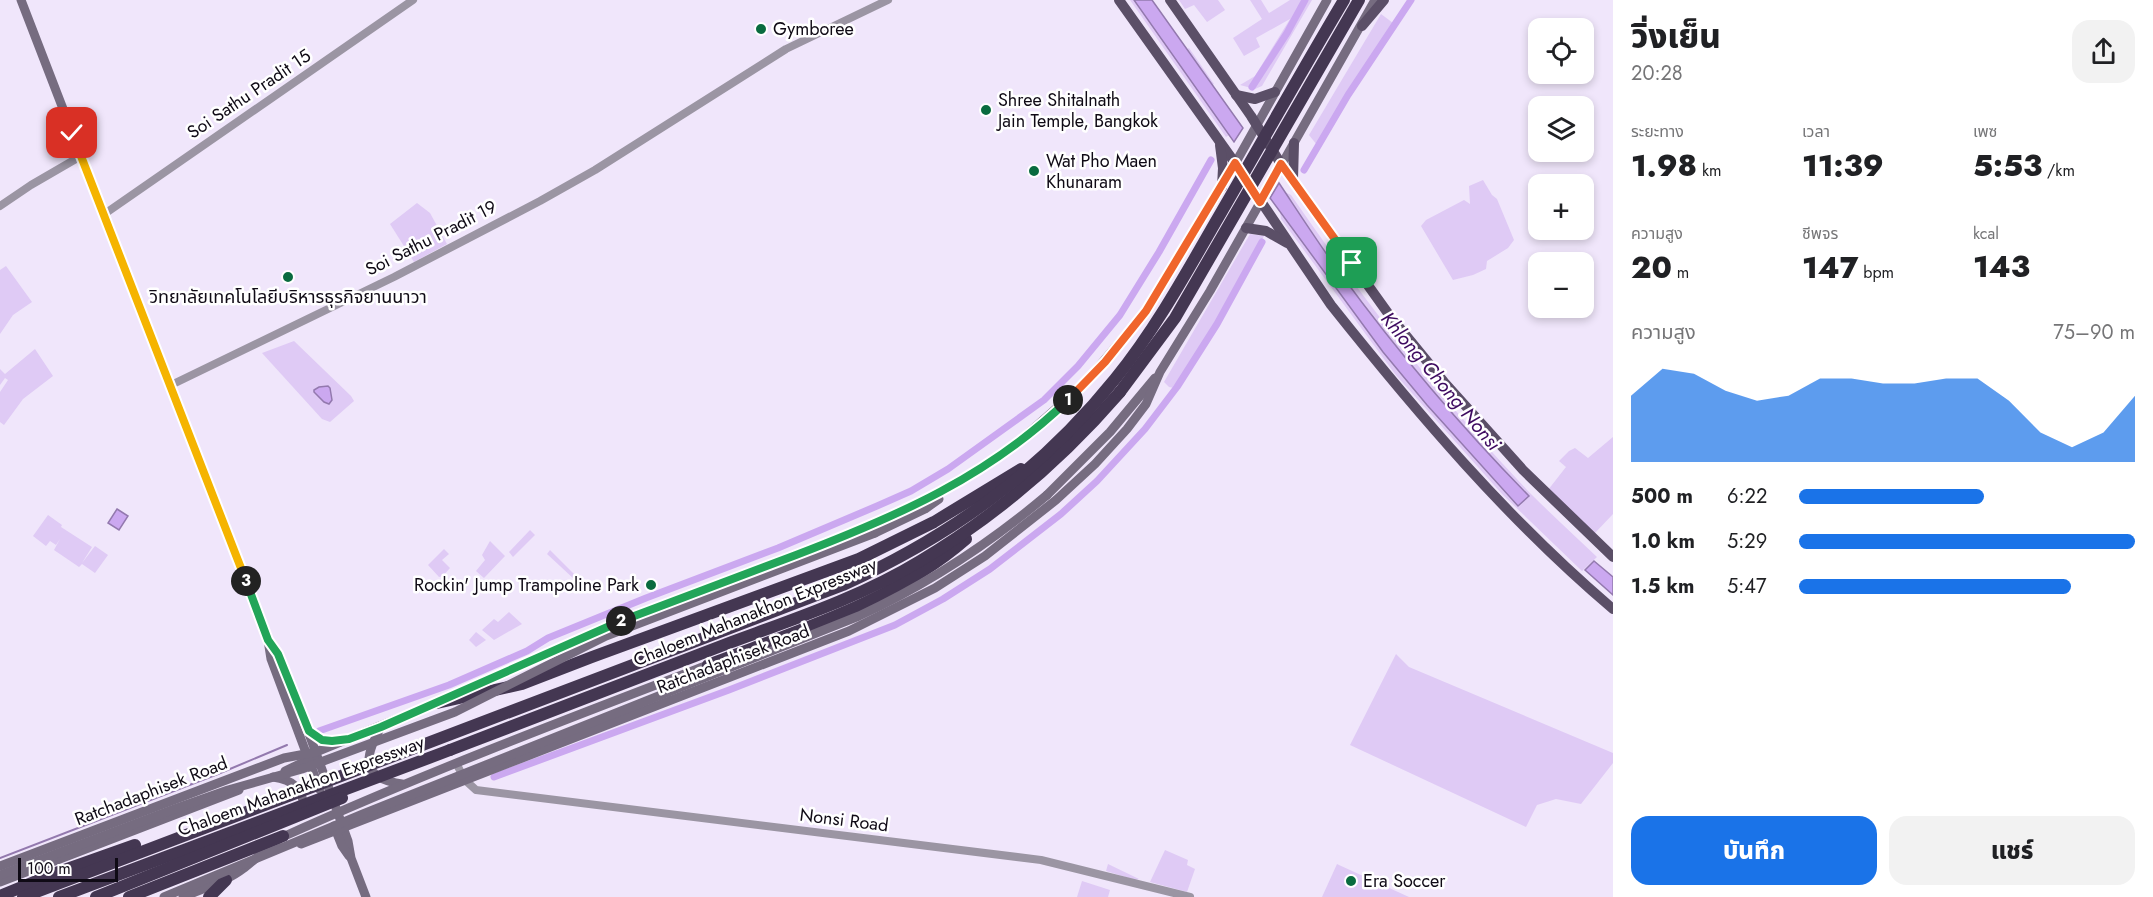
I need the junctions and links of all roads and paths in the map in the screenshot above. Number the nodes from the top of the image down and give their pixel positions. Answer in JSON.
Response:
{"nodes":[{"id":1,"x":21,"y":0,"type":"edge"},
{"id":2,"x":413,"y":0,"type":"edge"},
{"id":3,"x":888,"y":0,"type":"edge"},
{"id":4,"x":1119,"y":0,"type":"edge"},
{"id":5,"x":1170,"y":0,"type":"edge"},
{"id":6,"x":1327,"y":0,"type":"edge"},
{"id":7,"x":1344,"y":0,"type":"edge"},
{"id":8,"x":1359,"y":0,"type":"edge"},
{"id":9,"x":1375,"y":0,"type":"edge"},
{"id":10,"x":1384,"y":0,"type":"edge"},
{"id":11,"x":1362,"y":26,"type":"junction"},
{"id":12,"x":1275,"y":92,"type":"junction"},
{"id":13,"x":1236,"y":95,"type":"junction"},
{"id":14,"x":1257,"y":125,"type":"junction"},
{"id":15,"x":1219,"y":141,"type":"junction"},
{"id":16,"x":1294,"y":143,"type":"junction"},
{"id":17,"x":81,"y":156,"type":"junction"},
{"id":18,"x":1235,"y":163,"type":"junction"},
{"id":19,"x":1281,"y":164,"type":"junction"},
{"id":20,"x":1293,"y":180,"type":"junction"},
{"id":21,"x":1222,"y":187,"type":"junction"},
{"id":22,"x":1260,"y":202,"type":"junction"},
{"id":23,"x":0,"y":206,"type":"edge"},
{"id":24,"x":103,"y":215,"type":"junction"},
{"id":25,"x":1246,"y":228,"type":"junction"},
{"id":26,"x":1192,"y":236,"type":"junction"},
{"id":27,"x":1289,"y":245,"type":"junction"},
{"id":28,"x":1229,"y":259,"type":"junction"},
{"id":29,"x":1160,"y":372,"type":"junction"},
{"id":30,"x":169,"y":386,"type":"junction"},
{"id":31,"x":1047,"y":451,"type":"junction"},
{"id":32,"x":959,"y":482,"type":"junction"},
{"id":33,"x":990,"y":515,"type":"junction"},
{"id":34,"x":1613,"y":558,"type":"edge"},
{"id":35,"x":1613,"y":609,"type":"edge"},
{"id":36,"x":268,"y":640,"type":"junction"},
{"id":37,"x":708,"y":665,"type":"joint"},
{"id":38,"x":652,"y":686,"type":"junction"},
{"id":39,"x":700,"y":690,"type":"junction"},
{"id":40,"x":437,"y":703,"type":"junction"},
{"id":41,"x":381,"y":727,"type":"junction"},
{"id":42,"x":309,"y":731,"type":"junction"},
{"id":43,"x":300,"y":737,"type":"junction"},
{"id":44,"x":349,"y":739,"type":"junction"},
{"id":45,"x":450,"y":750,"type":"junction"},
{"id":46,"x":316,"y":752,"type":"junction"},
{"id":47,"x":307,"y":757,"type":"junction"},
{"id":48,"x":284,"y":758,"type":"junction"},
{"id":49,"x":386,"y":760,"type":"junction"},
{"id":50,"x":456,"y":763,"type":"junction"},
{"id":51,"x":446,"y":768,"type":"junction"},
{"id":52,"x":477,"y":776,"type":"junction"},
{"id":53,"x":273,"y":777,"type":"junction"},
{"id":54,"x":465,"y":780,"type":"junction"},
{"id":55,"x":404,"y":784,"type":"junction"},
{"id":56,"x":205,"y":788,"type":"junction"},
{"id":57,"x":491,"y":793,"type":"junction"},
{"id":58,"x":426,"y":795,"type":"junction"},
{"id":59,"x":334,"y":813,"type":"junction"},
{"id":60,"x":174,"y":816,"type":"junction"},
{"id":61,"x":355,"y":823,"type":"junction"},
{"id":62,"x":339,"y":829,"type":"junction"},
{"id":63,"x":297,"y":830,"type":"junction"},
{"id":64,"x":283,"y":836,"type":"junction"},
{"id":65,"x":322,"y":836,"type":"junction"},
{"id":66,"x":345,"y":843,"type":"junction"},
{"id":67,"x":0,"y":866,"type":"edge"},
{"id":68,"x":244,"y":868,"type":"junction"},
{"id":69,"x":0,"y":875,"type":"edge"},
{"id":70,"x":226,"y":880,"type":"junction"},
{"id":71,"x":0,"y":882,"type":"edge"},
{"id":72,"x":0,"y":896,"type":"edge"},
{"id":73,"x":23,"y":897,"type":"edge"},
{"id":74,"x":59,"y":897,"type":"edge"},
{"id":75,"x":96,"y":897,"type":"edge"},
{"id":76,"x":129,"y":897,"type":"edge"},
{"id":77,"x":164,"y":897,"type":"edge"},
{"id":78,"x":183,"y":897,"type":"edge"},
{"id":79,"x":209,"y":897,"type":"edge"},
{"id":80,"x":366,"y":897,"type":"edge"},
{"id":81,"x":1190,"y":897,"type":"edge"}],
"edges":[{"from":1,"to":17,"type":"main road"},
{"from":2,"to":24,"type":"street","name":"Soi Sathu Pradit 15"},
{"from":3,"to":30,"type":"street","name":"Soi Sathu Pradit 19"},
{"from":4,"to":15,"type":"main road"},
{"from":5,"to":13,"type":"main road"},
{"from":6,"to":12,"type":"main road","name":"Ratchadaphisek Road"},
{"from":7,"to":31,"type":"highway","name":"Chaloem Mahanakhon Expressway","bridge":true},
{"from":8,"to":33,"type":"highway","name":"Chaloem Mahanakhon Expressway","bridge":true},
{"from":9,"to":11,"type":"main road","name":"Ratchadaphisek Road"},
{"from":10,"to":11,"type":"main road"},
{"from":11,"to":16,"type":"main road","name":"Ratchadaphisek Road"},
{"from":12,"to":13,"type":"main road"},
{"from":12,"to":14,"type":"main road","name":"Ratchadaphisek Road"},
{"from":13,"to":14,"type":"main road"},
{"from":14,"to":18,"type":"main road","name":"Ratchadaphisek Road"},
{"from":14,"to":19,"type":"main road"},
{"from":15,"to":18,"type":"main road"},
{"from":15,"to":21,"type":"main road"},
{"from":16,"to":19,"type":"main road","name":"Ratchadaphisek Road"},
{"from":16,"to":20,"type":"main road"},
{"from":17,"to":23,"type":"street"},
{"from":17,"to":24,"type":"main road"},
{"from":18,"to":21,"type":"main road","name":"Ratchadaphisek Road"},
{"from":18,"to":22,"type":"main road"},
{"from":19,"to":20,"type":"main road"},
{"from":19,"to":22,"type":"main road","name":"Ratchadaphisek Road"},
{"from":20,"to":34,"type":"main road"},
{"from":21,"to":26,"type":"main road","name":"Ratchadaphisek Road"},
{"from":22,"to":25,"type":"main road","name":"Ratchadaphisek Road"},
{"from":22,"to":27,"type":"main road"},
{"from":24,"to":30,"type":"main road"},
{"from":25,"to":27,"type":"main road"},
{"from":25,"to":28,"type":"main road","name":"Ratchadaphisek Road"},
{"from":26,"to":28,"type":"main road"},
{"from":26,"to":32,"type":"main road","name":"Ratchadaphisek Road"},
{"from":27,"to":35,"type":"main road"},
{"from":28,"to":29,"type":"main road","name":"Ratchadaphisek Road"},
{"from":29,"to":39,"type":"main road","name":"Ratchadaphisek Road"},
{"from":29,"to":77,"type":"main road","name":"Ratchadaphisek Road","bridge":true},
{"from":30,"to":36,"type":"main road"},
{"from":31,"to":40,"type":"highway","bridge":true},
{"from":31,"to":49,"type":"highway","name":"Chaloem Mahanakhon Expressway","bridge":true},
{"from":32,"to":40,"type":"main road","name":"Ratchadaphisek Road"},
{"from":32,"to":69,"type":"main road","name":"Ratchadaphisek Road","bridge":true},
{"from":33,"to":37,"type":"highway"},
{"from":33,"to":45,"type":"highway","name":"Chaloem Mahanakhon Expressway"},
{"from":36,"to":42,"type":"main road"},
{"from":36,"to":43,"type":"main road"},
{"from":37,"to":38,"type":"main road","name":"Ratchadaphisek Road"},
{"from":38,"to":39,"type":"main road"},
{"from":38,"to":50,"type":"main road","name":"Ratchadaphisek Road"},
{"from":39,"to":52,"type":"main road","name":"Ratchadaphisek Road"},
{"from":40,"to":41,"type":"main road","name":"Ratchadaphisek Road"},
{"from":41,"to":44,"type":"main road","name":"Ratchadaphisek Road"},
{"from":41,"to":55,"type":"main road"},
{"from":42,"to":44,"type":"main road"},
{"from":42,"to":46,"type":"main road"},
{"from":43,"to":47,"type":"main road"},
{"from":43,"to":48,"type":"main road"},
{"from":44,"to":46,"type":"main road","name":"Ratchadaphisek Road"},
{"from":45,"to":74,"type":"highway","name":"Chaloem Mahanakhon Expressway","bridge":true},
{"from":45,"to":75,"type":"highway","bridge":true},
{"from":46,"to":47,"type":"main road","name":"Ratchadaphisek Road"},
{"from":46,"to":59,"type":"main road"},
{"from":47,"to":48,"type":"main road","name":"Ratchadaphisek Road"},
{"from":47,"to":53,"type":"main road","name":"Ratchadaphisek Road"},
{"from":47,"to":59,"type":"main road"},
{"from":48,"to":56,"type":"main road","name":"Ratchadaphisek Road"},
{"from":49,"to":72,"type":"highway","bridge":true},
{"from":49,"to":73,"type":"highway","name":"Chaloem Mahanakhon Expressway","bridge":true},
{"from":50,"to":51,"type":"main road","name":"Ratchadaphisek Road"},
{"from":50,"to":54,"type":"street"},
{"from":51,"to":55,"type":"main road","name":"Ratchadaphisek Road"},
{"from":51,"to":58,"type":"main road"},
{"from":52,"to":54,"type":"main road","name":"Ratchadaphisek Road"},
{"from":52,"to":57,"type":"street"},
{"from":53,"to":60,"type":"main road","name":"Ratchadaphisek Road"},
{"from":53,"to":63,"type":"main road"},
{"from":54,"to":57,"type":"street","name":"Nonsi Road"},
{"from":54,"to":58,"type":"main road","name":"Ratchadaphisek Road"},
{"from":55,"to":59,"type":"main road","name":"Ratchadaphisek Road"},
{"from":56,"to":60,"type":"main road"},
{"from":56,"to":67,"type":"main road","name":"Ratchadaphisek Road"},
{"from":57,"to":81,"type":"street","name":"Nonsi Road"},
{"from":58,"to":61,"type":"main road","name":"Ratchadaphisek Road"},
{"from":59,"to":62,"type":"main road"},
{"from":59,"to":63,"type":"main road","name":"Ratchadaphisek Road"},
{"from":60,"to":71,"type":"main road","name":"Ratchadaphisek Road"},
{"from":61,"to":62,"type":"main road","name":"Ratchadaphisek Road"},
{"from":61,"to":66,"type":"main road"},
{"from":62,"to":65,"type":"main road","name":"Ratchadaphisek Road"},
{"from":62,"to":66,"type":"main road"},
{"from":63,"to":64,"type":"main road","name":"Ratchadaphisek Road"},
{"from":64,"to":68,"type":"main road","name":"Ratchadaphisek Road"},
{"from":64,"to":76,"type":"highway"},
{"from":65,"to":66,"type":"main road"},
{"from":65,"to":68,"type":"main road","name":"Ratchadaphisek Road"},
{"from":66,"to":80,"type":"main road"},
{"from":68,"to":70,"type":"main road","name":"Ratchadaphisek Road"},
{"from":70,"to":78,"type":"main road","name":"Ratchadaphisek Road"},
{"from":70,"to":79,"type":"highway"}]}
